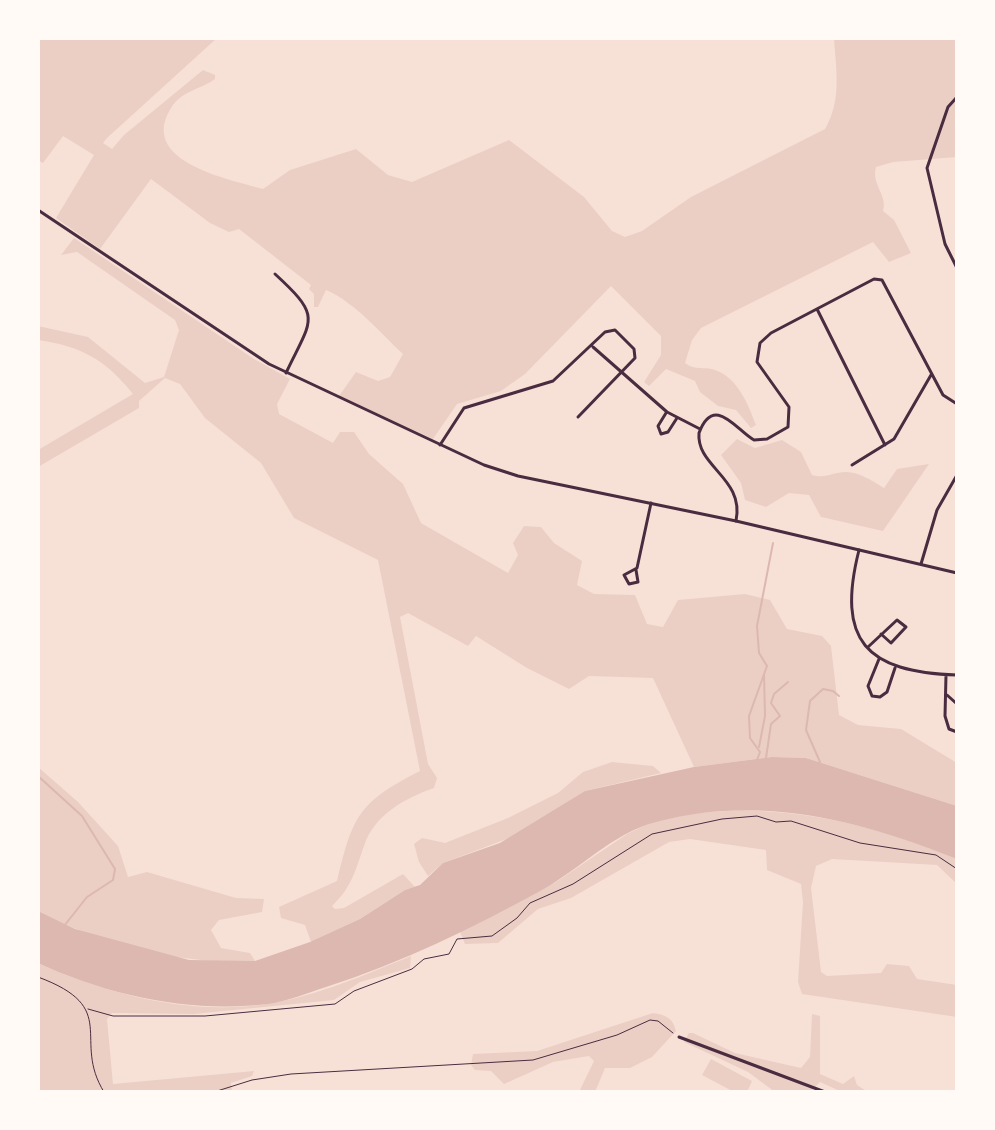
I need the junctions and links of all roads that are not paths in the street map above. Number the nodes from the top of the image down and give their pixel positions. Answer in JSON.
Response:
{"nodes":[{"id":1,"x":957,"y":97,"type":"edge"},
{"id":2,"x":38,"y":210,"type":"edge"},
{"id":3,"x":957,"y":268,"type":"edge"},
{"id":4,"x":275,"y":274,"type":"dead end"},
{"id":5,"x":817,"y":309,"type":"junction"},
{"id":6,"x":592,"y":346,"type":"junction"},
{"id":7,"x":286,"y":373,"type":"junction"},
{"id":8,"x":620,"y":373,"type":"junction"},
{"id":9,"x":932,"y":373,"type":"junction"},
{"id":10,"x":957,"y":404,"type":"edge"},
{"id":11,"x":667,"y":412,"type":"junction"},
{"id":12,"x":578,"y":417,"type":"dead end"},
{"id":13,"x":677,"y":418,"type":"junction"},
{"id":14,"x":700,"y":429,"type":"junction"},
{"id":15,"x":440,"y":445,"type":"junction"},
{"id":16,"x":885,"y":445,"type":"junction"},
{"id":17,"x":852,"y":465,"type":"dead end"},
{"id":18,"x":957,"y":475,"type":"edge"},
{"id":19,"x":651,"y":503,"type":"junction"},
{"id":20,"x":736,"y":521,"type":"junction"},
{"id":21,"x":859,"y":550,"type":"junction"},
{"id":22,"x":920,"y":564,"type":"junction"},
{"id":23,"x":636,"y":570,"type":"dead end"},
{"id":24,"x":957,"y":573,"type":"edge"},
{"id":25,"x":881,"y":634,"type":"junction"},
{"id":26,"x":868,"y":647,"type":"junction"},
{"id":27,"x":880,"y":658,"type":"junction"},
{"id":28,"x":895,"y":668,"type":"junction"},
{"id":29,"x":946,"y":675,"type":"junction"},
{"id":30,"x":957,"y":675,"type":"edge"},
{"id":31,"x":947,"y":695,"type":"junction"},
{"id":32,"x":957,"y":704,"type":"edge"},
{"id":33,"x":957,"y":732,"type":"edge"},
{"id":34,"x":679,"y":1037,"type":"road end"},
{"id":35,"x":825,"y":1092,"type":"edge"}],
"edges":[{"from":1,"to":3,"type":"street"},
{"from":2,"to":7,"type":"street"},
{"from":4,"to":7,"type":"street"},
{"from":5,"to":9,"type":"street"},
{"from":5,"to":14,"type":"street"},
{"from":5,"to":16,"type":"street"},
{"from":6,"to":8,"type":"street"},
{"from":6,"to":8,"type":"street"},
{"from":6,"to":15,"type":"street"},
{"from":7,"to":15,"type":"street"},
{"from":8,"to":11,"type":"street"},
{"from":8,"to":12,"type":"street"},
{"from":9,"to":10,"type":"street"},
{"from":9,"to":16,"type":"street"},
{"from":11,"to":13,"type":"street"},
{"from":11,"to":13,"type":"street"},
{"from":13,"to":14,"type":"street"},
{"from":14,"to":20,"type":"street"},
{"from":15,"to":19,"type":"street"},
{"from":16,"to":17,"type":"street"},
{"from":18,"to":22,"type":"street"},
{"from":19,"to":20,"type":"street"},
{"from":19,"to":23,"type":"street"},
{"from":20,"to":21,"type":"street"},
{"from":21,"to":22,"type":"street"},
{"from":21,"to":26,"type":"street"},
{"from":22,"to":24,"type":"street"},
{"from":25,"to":25,"type":"street"},
{"from":25,"to":26,"type":"street"},
{"from":26,"to":27,"type":"street"},
{"from":27,"to":28,"type":"street"},
{"from":27,"to":28,"type":"street"},
{"from":28,"to":29,"type":"street"},
{"from":29,"to":30,"type":"street"},
{"from":29,"to":31,"type":"street"},
{"from":31,"to":32,"type":"street"},
{"from":31,"to":33,"type":"street"},
{"from":34,"to":35,"type":"street"}]}
